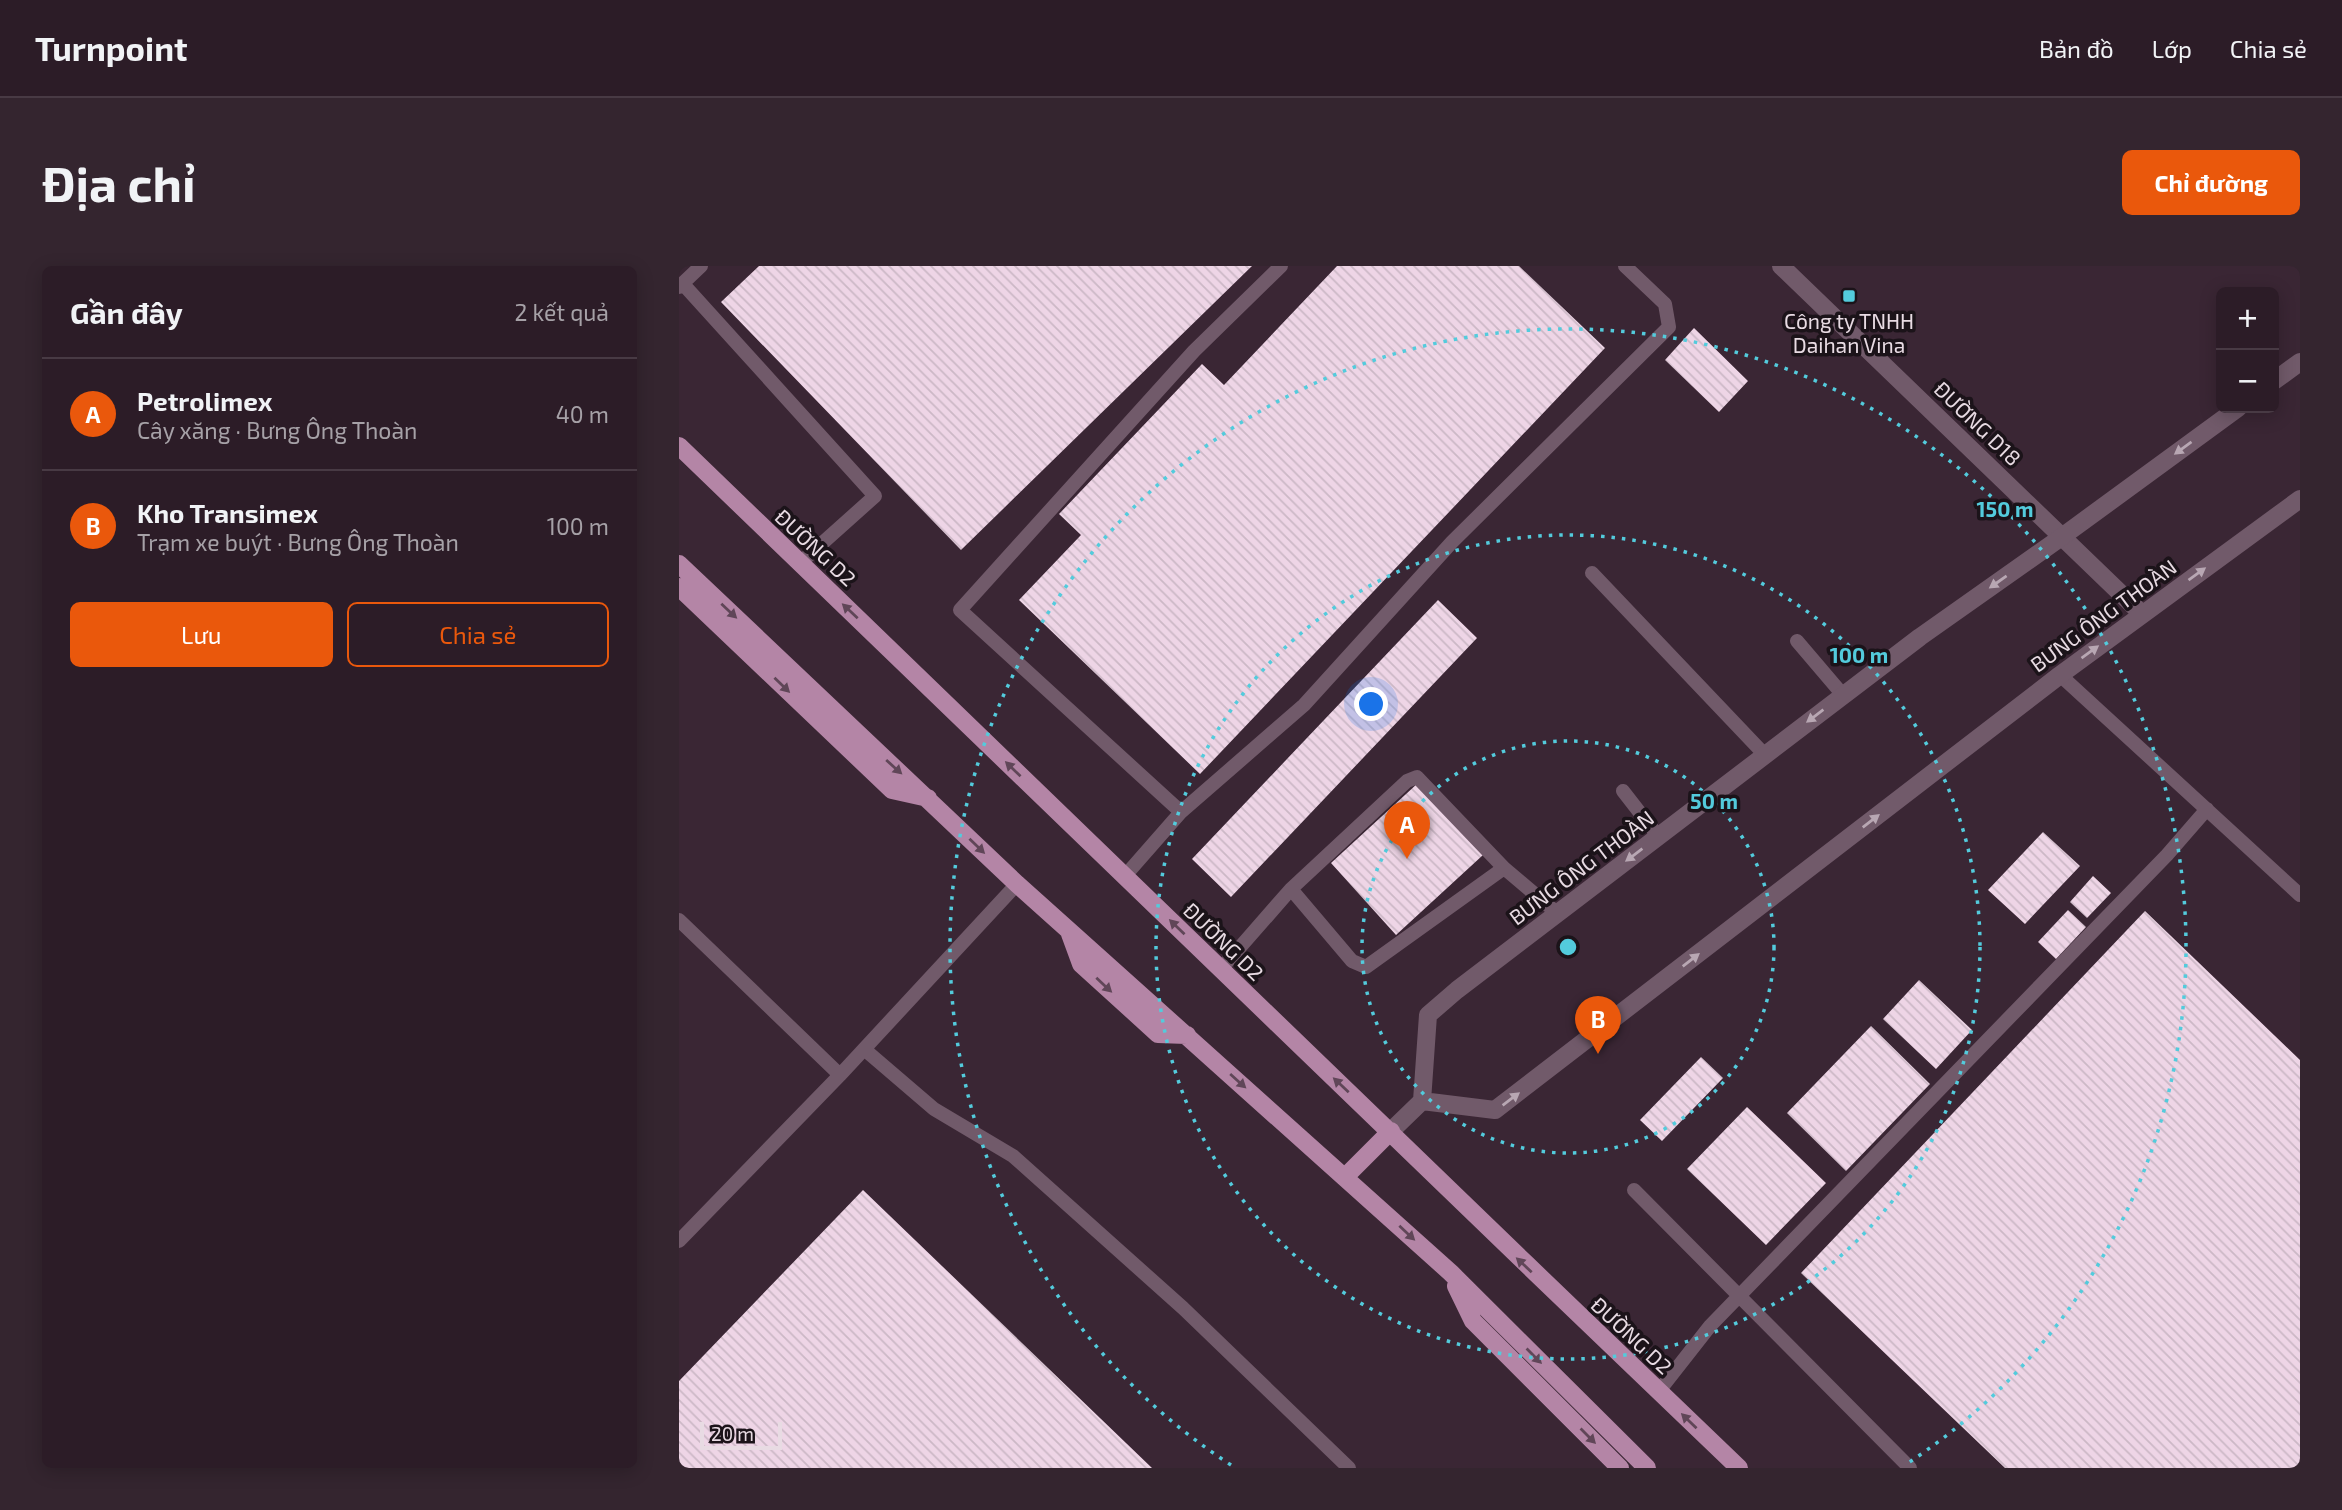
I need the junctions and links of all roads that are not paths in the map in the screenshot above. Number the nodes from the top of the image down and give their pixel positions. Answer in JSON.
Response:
{"nodes":[{"id":1,"x":701,"y":266,"type":"edge"},
{"id":2,"x":1281,"y":266,"type":"edge"},
{"id":3,"x":1625,"y":266,"type":"edge"},
{"id":4,"x":1781,"y":266,"type":"edge"},
{"id":5,"x":681,"y":286,"type":"edge"},
{"id":6,"x":2300,"y":362,"type":"edge"},
{"id":7,"x":2279,"y":377,"type":"edge"},
{"id":8,"x":2231,"y":413,"type":"edge"},
{"id":9,"x":679,"y":446,"type":"edge"},
{"id":10,"x":2300,"y":499,"type":"edge"},
{"id":11,"x":2063,"y":536,"type":"junction"},
{"id":12,"x":679,"y":564,"type":"edge"},
{"id":13,"x":800,"y":564,"type":"junction"},
{"id":14,"x":1592,"y":573,"type":"dead end"},
{"id":15,"x":679,"y":587,"type":"edge"},
{"id":16,"x":2142,"y":614,"type":"junction"},
{"id":17,"x":1797,"y":641,"type":"dead end"},
{"id":18,"x":2060,"y":675,"type":"junction"},
{"id":19,"x":1843,"y":695,"type":"junction"},
{"id":20,"x":1765,"y":755,"type":"junction"},
{"id":21,"x":1623,"y":790,"type":"dead end"},
{"id":22,"x":928,"y":798,"type":"junction"},
{"id":23,"x":2207,"y":809,"type":"junction"},
{"id":24,"x":1181,"y":812,"type":"junction"},
{"id":25,"x":1658,"y":836,"type":"junction"},
{"id":26,"x":1504,"y":868,"type":"junction"},
{"id":27,"x":1125,"y":877,"type":"junction"},
{"id":28,"x":1017,"y":884,"type":"junction"},
{"id":29,"x":1291,"y":889,"type":"junction"},
{"id":30,"x":2300,"y":895,"type":"edge"},
{"id":31,"x":1557,"y":913,"type":"junction"},
{"id":32,"x":679,"y":920,"type":"edge"},
{"id":33,"x":1221,"y":969,"type":"junction"},
{"id":34,"x":864,"y":1049,"type":"junction"},
{"id":35,"x":840,"y":1075,"type":"junction"},
{"id":36,"x":1422,"y":1101,"type":"junction"},
{"id":37,"x":1391,"y":1131,"type":"junction"},
{"id":38,"x":1345,"y":1177,"type":"junction"},
{"id":39,"x":1634,"y":1190,"type":"dead end"},
{"id":40,"x":679,"y":1241,"type":"edge"},
{"id":41,"x":1451,"y":1273,"type":"junction"},
{"id":42,"x":1739,"y":1296,"type":"junction"},
{"id":43,"x":1659,"y":1391,"type":"junction"},
{"id":44,"x":1349,"y":1468,"type":"edge"},
{"id":45,"x":1620,"y":1468,"type":"edge"},
{"id":46,"x":1647,"y":1468,"type":"edge"},
{"id":47,"x":1739,"y":1468,"type":"edge"},
{"id":48,"x":1910,"y":1468,"type":"edge"}],
"edges":[{"from":1,"to":5,"type":"lane"},
{"from":2,"to":24,"type":"lane"},
{"from":3,"to":24,"type":"lane"},
{"from":4,"to":11,"type":"street","name":"ĐƯỜNG D18"},
{"from":5,"to":13,"type":"lane"},
{"from":6,"to":7,"type":"street"},
{"from":8,"to":11,"type":"street","name":"BƯNG ÔNG THOÀN","one_way":true},
{"from":9,"to":13,"type":"main road","name":"ĐƯỜNG D2"},
{"from":16,"to":10,"type":"street","name":"BƯNG ÔNG THOÀN","one_way":true},
{"from":11,"to":16,"type":"street","name":"ĐƯỜNG D18"},
{"from":11,"to":19,"type":"street","name":"BƯNG ÔNG THOÀN","one_way":true},
{"from":12,"to":22,"type":"main road","one_way":true},
{"from":27,"to":13,"type":"main road","name":"ĐƯỜNG D2","one_way":true},
{"from":14,"to":20,"type":"lane"},
{"from":15,"to":22,"type":"main road","one_way":true},
{"from":18,"to":16,"type":"street","name":"BƯNG ÔNG THOÀN","one_way":true},
{"from":17,"to":19,"type":"lane"},
{"from":18,"to":23,"type":"lane"},
{"from":36,"to":18,"type":"street","name":"BƯNG ÔNG THOÀN","one_way":true},
{"from":19,"to":20,"type":"street","name":"BƯNG ÔNG THOÀN","one_way":true},
{"from":20,"to":25,"type":"street","name":"BƯNG ÔNG THOÀN"},
{"from":21,"to":25,"type":"lane"},
{"from":22,"to":28,"type":"main road","one_way":true},
{"from":23,"to":30,"type":"lane"},
{"from":23,"to":42,"type":"lane"},
{"from":24,"to":27,"type":"lane"},
{"from":25,"to":31,"type":"street","name":"BƯNG ÔNG THOÀN","one_way":true},
{"from":26,"to":29,"type":"lane"},
{"from":26,"to":29,"type":"lane"},
{"from":26,"to":31,"type":"lane"},
{"from":33,"to":27,"type":"main road","name":"ĐƯỜNG D2","one_way":true},
{"from":28,"to":34,"type":"lane"},
{"from":28,"to":38,"type":"main road","one_way":true},
{"from":29,"to":33,"type":"lane"},
{"from":31,"to":36,"type":"street","name":"BƯNG ÔNG THOÀN"},
{"from":32,"to":35,"type":"lane"},
{"from":37,"to":33,"type":"main road","name":"ĐƯỜNG D2","one_way":true},
{"from":34,"to":35,"type":"lane"},
{"from":34,"to":44,"type":"lane"},
{"from":35,"to":40,"type":"lane"},
{"from":36,"to":37,"type":"street"},
{"from":37,"to":38,"type":"main road"},
{"from":43,"to":37,"type":"main road","name":"ĐƯỜNG D2","one_way":true},
{"from":38,"to":41,"type":"main road","one_way":true},
{"from":39,"to":42,"type":"lane"},
{"from":41,"to":45,"type":"main road","one_way":true},
{"from":41,"to":46,"type":"main road","one_way":true},
{"from":42,"to":43,"type":"lane"},
{"from":42,"to":48,"type":"lane"},
{"from":47,"to":43,"type":"main road","name":"ĐƯỜNG D2","one_way":true}]}
